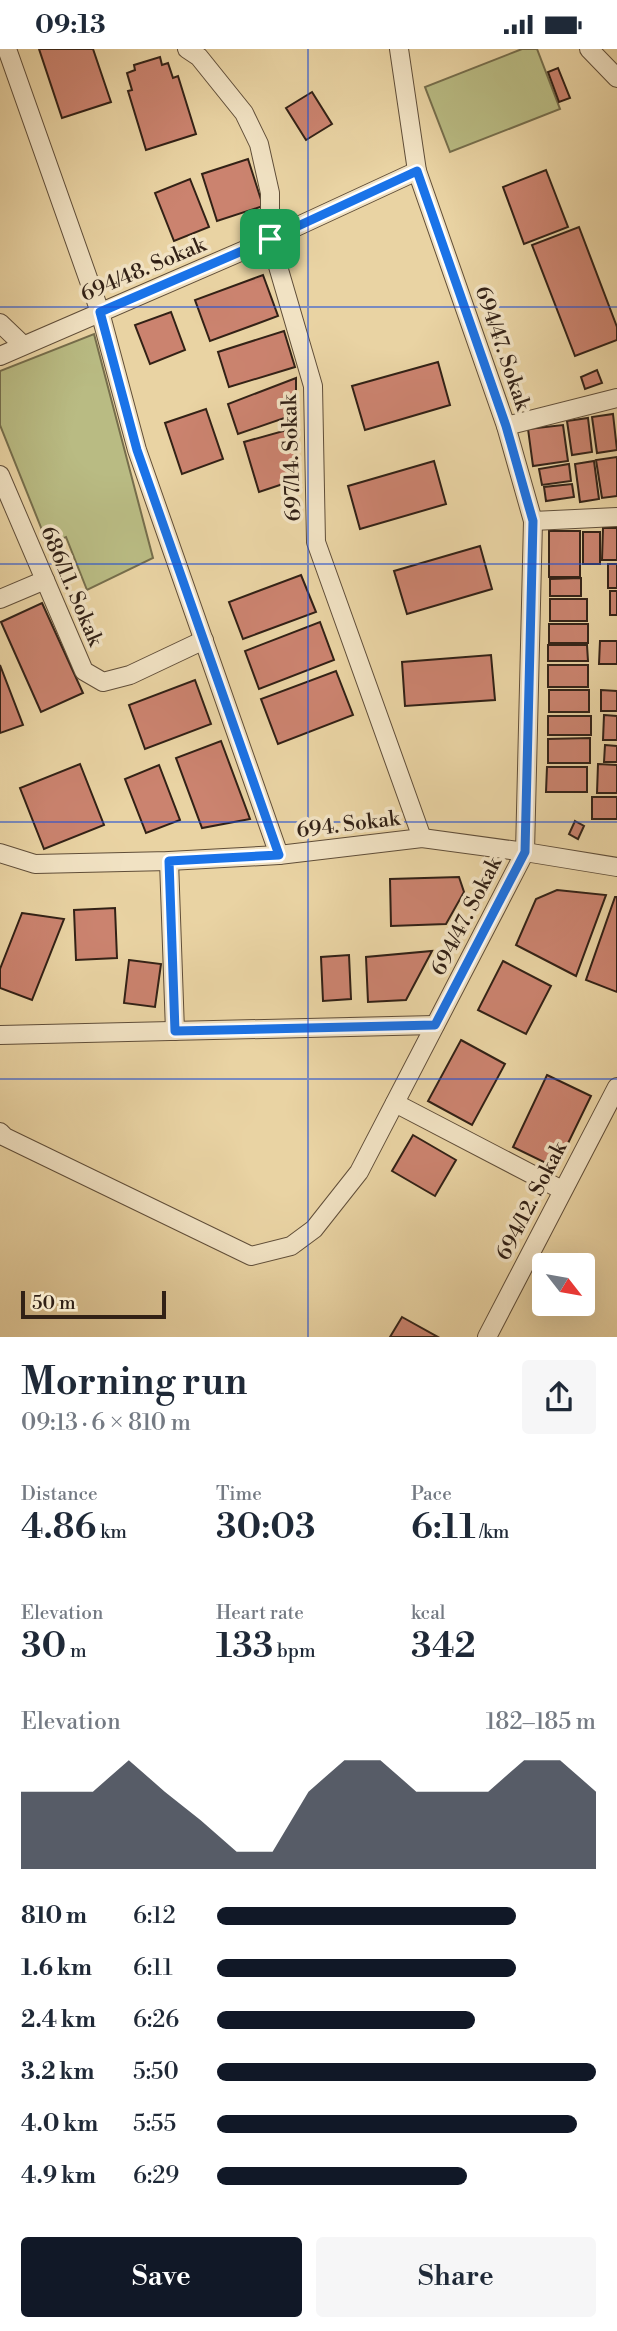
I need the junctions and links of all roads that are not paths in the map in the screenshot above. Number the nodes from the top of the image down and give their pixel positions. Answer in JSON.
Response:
{"nodes":[{"id":1,"x":7,"y":49,"type":"edge"},
{"id":2,"x":187,"y":49,"type":"edge"},
{"id":3,"x":399,"y":49,"type":"edge"},
{"id":4,"x":589,"y":49,"type":"edge"},
{"id":5,"x":617,"y":78,"type":"edge"},
{"id":6,"x":417,"y":171,"type":"junction"},
{"id":7,"x":270,"y":239,"type":"junction"},
{"id":8,"x":100,"y":312,"type":"junction"},
{"id":9,"x":0,"y":324,"type":"edge"},
{"id":10,"x":23,"y":345,"type":"junction"},
{"id":11,"x":0,"y":356,"type":"edge"},
{"id":12,"x":617,"y":398,"type":"edge"},
{"id":13,"x":506,"y":426,"type":"junction"},
{"id":14,"x":0,"y":475,"type":"edge"},
{"id":15,"x":617,"y":517,"type":"edge"},
{"id":16,"x":533,"y":521,"type":"junction"},
{"id":17,"x":45,"y":580,"type":"junction"},
{"id":18,"x":0,"y":599,"type":"edge"},
{"id":19,"x":204,"y":640,"type":"junction"},
{"id":20,"x":422,"y":838,"type":"junction"},
{"id":21,"x":525,"y":852,"type":"junction"},
{"id":22,"x":0,"y":853,"type":"edge"},
{"id":23,"x":279,"y":855,"type":"junction"},
{"id":24,"x":169,"y":861,"type":"junction"},
{"id":25,"x":617,"y":867,"type":"edge"},
{"id":26,"x":435,"y":1025,"type":"junction"},
{"id":27,"x":175,"y":1031,"type":"junction"},
{"id":28,"x":0,"y":1035,"type":"edge"},
{"id":29,"x":617,"y":1087,"type":"edge"},
{"id":30,"x":395,"y":1103,"type":"junction"},
{"id":31,"x":0,"y":1132,"type":"edge"},
{"id":32,"x":562,"y":1190,"type":"junction"},
{"id":33,"x":487,"y":1337,"type":"edge"}],
"edges":[{"from":1,"to":8,"type":"street"},
{"from":2,"to":7,"type":"street","name":"697/14. Sokak"},
{"from":3,"to":6,"type":"street","name":"694/47. Sokak"},
{"from":4,"to":5,"type":"street"},
{"from":6,"to":7,"type":"street","name":"694/48. Sokak"},
{"from":6,"to":13,"type":"street","name":"694/47. Sokak"},
{"from":7,"to":8,"type":"street","name":"694/48. Sokak"},
{"from":7,"to":20,"type":"street","name":"697/14. Sokak"},
{"from":8,"to":10,"type":"street","name":"694/48. Sokak"},
{"from":8,"to":19,"type":"street"},
{"from":9,"to":10,"type":"street"},
{"from":10,"to":11,"type":"street","name":"694/48. Sokak"},
{"from":12,"to":13,"type":"street"},
{"from":13,"to":16,"type":"street","name":"694/47. Sokak"},
{"from":14,"to":17,"type":"street","name":"686/11. Sokak"},
{"from":15,"to":16,"type":"street"},
{"from":16,"to":21,"type":"street","name":"694/47. Sokak"},
{"from":17,"to":18,"type":"street"},
{"from":17,"to":19,"type":"street","name":"686/11. Sokak"},
{"from":19,"to":23,"type":"street"},
{"from":20,"to":21,"type":"street","name":"694. Sokak"},
{"from":20,"to":23,"type":"street","name":"694. Sokak"},
{"from":21,"to":25,"type":"street","name":"694. Sokak"},
{"from":21,"to":26,"type":"street","name":"694/47. Sokak"},
{"from":22,"to":24,"type":"street","name":"694. Sokak"},
{"from":23,"to":24,"type":"street","name":"694. Sokak"},
{"from":24,"to":27,"type":"street"},
{"from":26,"to":27,"type":"street"},
{"from":26,"to":30,"type":"street","name":"694/47. Sokak"},
{"from":27,"to":28,"type":"street"},
{"from":29,"to":32,"type":"street","name":"694/12. Sokak"},
{"from":30,"to":31,"type":"street","name":"694/47. Sokak"},
{"from":30,"to":32,"type":"street"},
{"from":32,"to":33,"type":"street","name":"694/12. Sokak"}]}
